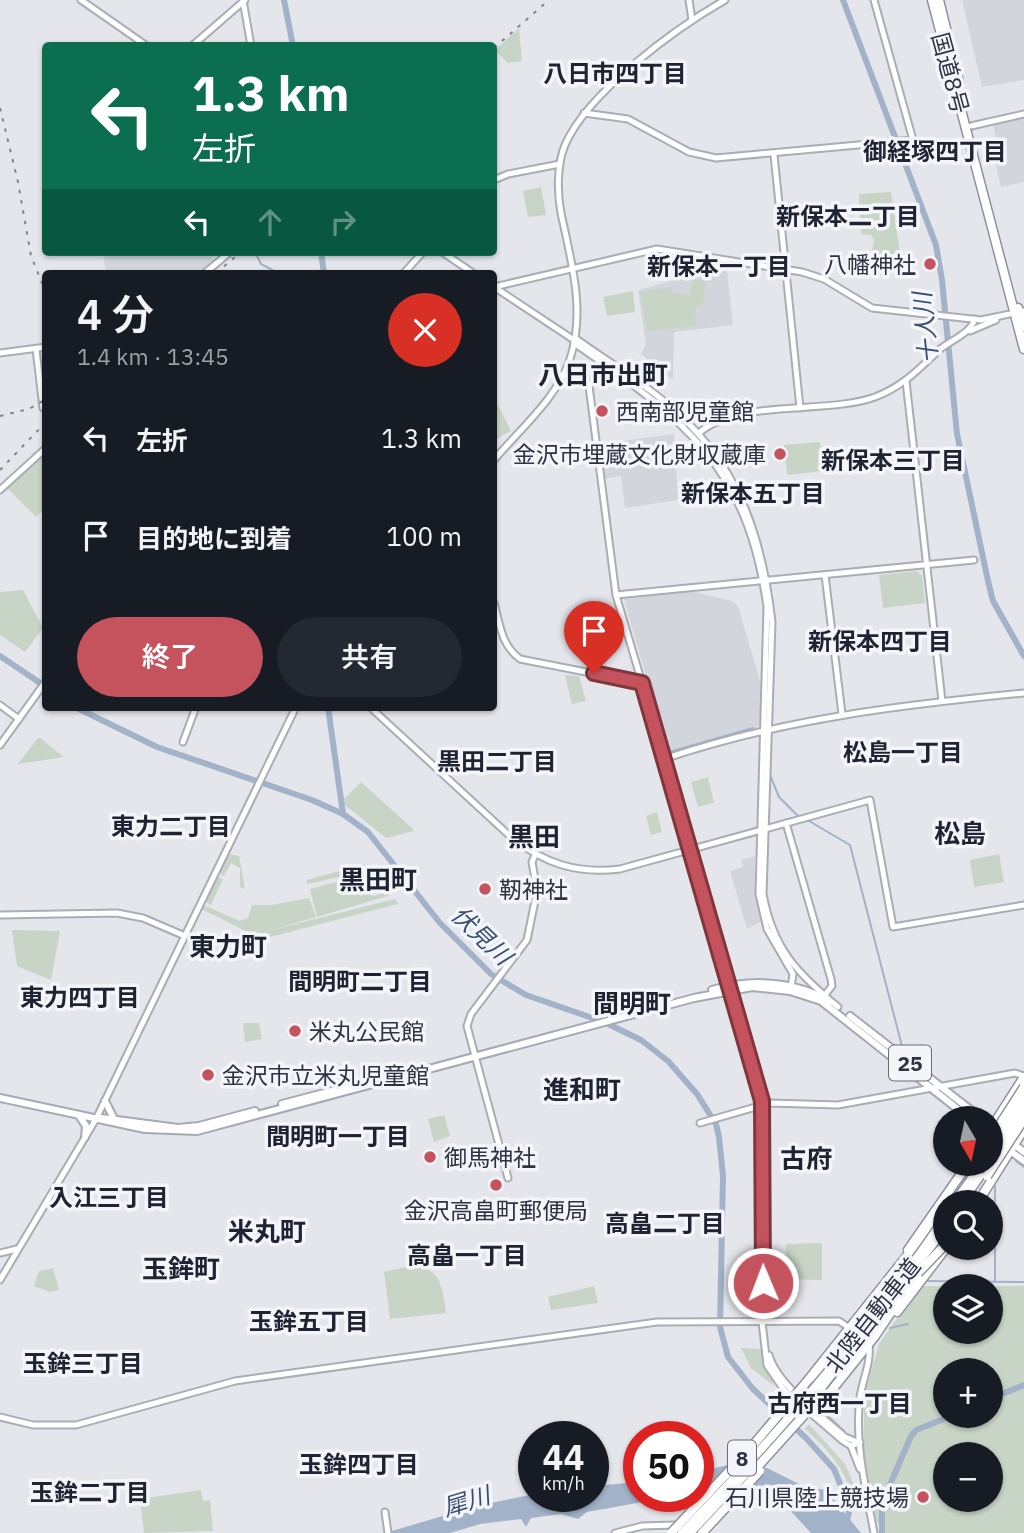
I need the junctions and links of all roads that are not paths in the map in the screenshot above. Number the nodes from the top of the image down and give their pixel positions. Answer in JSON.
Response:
{"nodes":[{"id":1,"x":81,"y":0,"type":"edge"},
{"id":2,"x":244,"y":0,"type":"edge"},
{"id":3,"x":689,"y":0,"type":"edge"},
{"id":4,"x":725,"y":0,"type":"edge"},
{"id":5,"x":874,"y":0,"type":"edge"},
{"id":6,"x":932,"y":0,"type":"edge"},
{"id":7,"x":939,"y":0,"type":"edge"},
{"id":8,"x":692,"y":20,"type":"junction"},
{"id":9,"x":141,"y":42,"type":"edge"},
{"id":10,"x":197,"y":42,"type":"edge"},
{"id":11,"x":250,"y":42,"type":"edge"},
{"id":12,"x":584,"y":113,"type":"junction"},
{"id":13,"x":1024,"y":114,"type":"edge"},
{"id":14,"x":971,"y":126,"type":"junction"},
{"id":15,"x":774,"y":155,"type":"junction"},
{"id":16,"x":560,"y":164,"type":"junction"},
{"id":17,"x":497,"y":179,"type":"edge"},
{"id":18,"x":225,"y":256,"type":"edge"},
{"id":19,"x":419,"y":256,"type":"edge"},
{"id":20,"x":449,"y":256,"type":"edge"},
{"id":21,"x":574,"y":267,"type":"junction"},
{"id":22,"x":784,"y":268,"type":"junction"},
{"id":23,"x":209,"y":270,"type":"edge"},
{"id":24,"x":407,"y":270,"type":"edge"},
{"id":25,"x":469,"y":270,"type":"edge"},
{"id":26,"x":497,"y":286,"type":"edge"},
{"id":27,"x":497,"y":289,"type":"edge"},
{"id":28,"x":1019,"y":312,"type":"edge"},
{"id":29,"x":1002,"y":317,"type":"junction"},
{"id":30,"x":975,"y":319,"type":"junction"},
{"id":31,"x":1024,"y":327,"type":"edge"},
{"id":32,"x":963,"y":333,"type":"junction"},
{"id":33,"x":575,"y":340,"type":"junction"},
{"id":34,"x":42,"y":348,"type":"edge"},
{"id":35,"x":36,"y":349,"type":"junction"},
{"id":36,"x":1024,"y":349,"type":"edge"},
{"id":37,"x":0,"y":354,"type":"edge"},
{"id":38,"x":604,"y":363,"type":"junction"},
{"id":39,"x":906,"y":381,"type":"junction"},
{"id":40,"x":42,"y":388,"type":"edge"},
{"id":41,"x":800,"y":408,"type":"junction"},
{"id":42,"x":699,"y":433,"type":"junction"},
{"id":43,"x":497,"y":446,"type":"edge"},
{"id":44,"x":503,"y":449,"type":"junction"},
{"id":45,"x":42,"y":452,"type":"edge"},
{"id":46,"x":497,"y":456,"type":"edge"},
{"id":47,"x":0,"y":490,"type":"edge"},
{"id":48,"x":974,"y":559,"type":"dead end"},
{"id":49,"x":926,"y":565,"type":"junction"},
{"id":50,"x":825,"y":575,"type":"junction"},
{"id":51,"x":765,"y":579,"type":"junction"},
{"id":52,"x":617,"y":595,"type":"junction"},
{"id":53,"x":497,"y":614,"type":"edge"},
{"id":54,"x":642,"y":683,"type":"junction"},
{"id":55,"x":42,"y":686,"type":"edge"},
{"id":56,"x":1024,"y":693,"type":"edge"},
{"id":57,"x":942,"y":701,"type":"junction"},
{"id":58,"x":0,"y":705,"type":"edge"},
{"id":59,"x":195,"y":711,"type":"edge"},
{"id":60,"x":294,"y":711,"type":"edge"},
{"id":61,"x":374,"y":711,"type":"edge"},
{"id":62,"x":842,"y":714,"type":"junction"},
{"id":63,"x":19,"y":719,"type":"junction"},
{"id":64,"x":766,"y":729,"type":"junction"},
{"id":65,"x":183,"y":742,"type":"dead end"},
{"id":66,"x":0,"y":745,"type":"edge"},
{"id":67,"x":664,"y":759,"type":"junction"},
{"id":68,"x":786,"y":823,"type":"junction"},
{"id":69,"x":762,"y":831,"type":"junction"},
{"id":70,"x":691,"y":849,"type":"junction"},
{"id":71,"x":535,"y":855,"type":"junction"},
{"id":72,"x":1024,"y":905,"type":"edge"},
{"id":73,"x":0,"y":915,"type":"edge"},
{"id":74,"x":185,"y":936,"type":"junction"},
{"id":75,"x":730,"y":987,"type":"junction"},
{"id":76,"x":791,"y":989,"type":"junction"},
{"id":77,"x":822,"y":998,"type":"junction"},
{"id":78,"x":473,"y":1055,"type":"junction"},
{"id":79,"x":1024,"y":1076,"type":"edge"},
{"id":80,"x":1024,"y":1087,"type":"edge"},
{"id":81,"x":937,"y":1088,"type":"junction"},
{"id":82,"x":0,"y":1098,"type":"edge"},
{"id":83,"x":1024,"y":1098,"type":"edge"},
{"id":84,"x":105,"y":1101,"type":"junction"},
{"id":85,"x":763,"y":1105,"type":"junction"},
{"id":86,"x":956,"y":1106,"type":"edge"},
{"id":87,"x":963,"y":1106,"type":"edge"},
{"id":88,"x":1024,"y":1108,"type":"edge"},
{"id":89,"x":1003,"y":1111,"type":"edge"},
{"id":90,"x":1003,"y":1115,"type":"edge"},
{"id":91,"x":80,"y":1117,"type":"junction"},
{"id":92,"x":96,"y":1119,"type":"junction"},
{"id":93,"x":115,"y":1119,"type":"junction"},
{"id":94,"x":1024,"y":1119,"type":"edge"},
{"id":95,"x":700,"y":1123,"type":"dead end"},
{"id":96,"x":1024,"y":1129,"type":"edge"},
{"id":97,"x":1003,"y":1130,"type":"edge"},
{"id":98,"x":85,"y":1137,"type":"junction"},
{"id":99,"x":1003,"y":1140,"type":"edge"},
{"id":100,"x":1003,"y":1141,"type":"edge"},
{"id":101,"x":1012,"y":1148,"type":"junction"},
{"id":102,"x":1024,"y":1152,"type":"edge"},
{"id":103,"x":1024,"y":1161,"type":"edge"},
{"id":104,"x":960,"y":1176,"type":"edge"},
{"id":105,"x":508,"y":1178,"type":"dead end"},
{"id":106,"x":980,"y":1190,"type":"edge"},
{"id":107,"x":982,"y":1190,"type":"edge"},
{"id":108,"x":933,"y":1225,"type":"edge"},
{"id":109,"x":933,"y":1233,"type":"edge"},
{"id":110,"x":919,"y":1243,"type":"junction"},
{"id":111,"x":933,"y":1243,"type":"edge"},
{"id":112,"x":18,"y":1249,"type":"junction"},
{"id":113,"x":0,"y":1253,"type":"edge"},
{"id":114,"x":933,"y":1253,"type":"edge"},
{"id":115,"x":933,"y":1259,"type":"edge"},
{"id":116,"x":935,"y":1260,"type":"edge"},
{"id":117,"x":891,"y":1276,"type":"junction"},
{"id":118,"x":0,"y":1280,"type":"edge"},
{"id":119,"x":764,"y":1322,"type":"junction"},
{"id":120,"x":848,"y":1327,"type":"junction"},
{"id":121,"x":875,"y":1336,"type":"junction"},
{"id":122,"x":845,"y":1342,"type":"junction"},
{"id":123,"x":869,"y":1344,"type":"junction"},
{"id":124,"x":849,"y":1363,"type":"junction"},
{"id":125,"x":811,"y":1381,"type":"junction"},
{"id":126,"x":826,"y":1394,"type":"junction"},
{"id":127,"x":0,"y":1417,"type":"edge"},
{"id":128,"x":860,"y":1442,"type":"junction"},
{"id":129,"x":851,"y":1446,"type":"junction"},
{"id":130,"x":864,"y":1479,"type":"junction"},
{"id":131,"x":385,"y":1512,"type":"dead end"},
{"id":132,"x":672,"y":1529,"type":"edge"},
{"id":133,"x":694,"y":1530,"type":"edge"},
{"id":134,"x":388,"y":1533,"type":"edge"},
{"id":135,"x":615,"y":1533,"type":"edge"},
{"id":136,"x":682,"y":1533,"type":"edge"},
{"id":137,"x":874,"y":1533,"type":"edge"}],
"edges":[{"from":1,"to":9,"type":"street"},
{"from":2,"to":10,"type":"street"},
{"from":2,"to":11,"type":"street"},
{"from":3,"to":8,"type":"street"},
{"from":4,"to":8,"type":"street"},
{"from":5,"to":15,"type":"street"},
{"from":6,"to":28,"type":"highway","name":"国道8号"},
{"from":7,"to":14,"type":"highway","name":"国道8号"},
{"from":8,"to":12,"type":"street"},
{"from":12,"to":15,"type":"street"},
{"from":12,"to":16,"type":"street"},
{"from":13,"to":14,"type":"street"},
{"from":14,"to":28,"type":"highway","name":"国道8号"},
{"from":15,"to":22,"type":"street"},
{"from":16,"to":17,"type":"street"},
{"from":16,"to":21,"type":"street"},
{"from":18,"to":23,"type":"street"},
{"from":19,"to":24,"type":"street"},
{"from":20,"to":25,"type":"street"},
{"from":21,"to":22,"type":"street"},
{"from":21,"to":26,"type":"street"},
{"from":21,"to":33,"type":"street"},
{"from":22,"to":30,"type":"street"},
{"from":22,"to":41,"type":"street"},
{"from":27,"to":33,"type":"street"},
{"from":28,"to":29,"type":"street"},
{"from":28,"to":31,"type":"highway","name":"国道8号"},
{"from":28,"to":36,"type":"highway","name":"国道8号"},
{"from":29,"to":30,"type":"street"},
{"from":29,"to":32,"type":"street"},
{"from":30,"to":32,"type":"street"},
{"from":32,"to":39,"type":"street"},
{"from":33,"to":38,"type":"street"},
{"from":33,"to":42,"type":"street"},
{"from":33,"to":44,"type":"street"},
{"from":34,"to":35,"type":"street"},
{"from":35,"to":37,"type":"street"},
{"from":35,"to":40,"type":"street"},
{"from":38,"to":51,"type":"street"},
{"from":38,"to":52,"type":"street"},
{"from":39,"to":41,"type":"street"},
{"from":39,"to":49,"type":"street"},
{"from":41,"to":42,"type":"street"},
{"from":42,"to":51,"type":"street"},
{"from":43,"to":44,"type":"street"},
{"from":44,"to":46,"type":"street"},
{"from":45,"to":47,"type":"street"},
{"from":48,"to":49,"type":"street"},
{"from":49,"to":50,"type":"street"},
{"from":49,"to":57,"type":"street"},
{"from":50,"to":51,"type":"street"},
{"from":50,"to":62,"type":"street"},
{"from":51,"to":52,"type":"street"},
{"from":51,"to":64,"type":"street"},
{"from":52,"to":54,"type":"street"},
{"from":53,"to":54,"type":"street"},
{"from":54,"to":67,"type":"street"},
{"from":55,"to":63,"type":"street"},
{"from":56,"to":57,"type":"street"},
{"from":57,"to":62,"type":"street"},
{"from":58,"to":63,"type":"street"},
{"from":59,"to":65,"type":"street"},
{"from":60,"to":74,"type":"street"},
{"from":61,"to":71,"type":"street"},
{"from":62,"to":64,"type":"street"},
{"from":63,"to":66,"type":"street"},
{"from":64,"to":67,"type":"street"},
{"from":64,"to":69,"type":"street"},
{"from":67,"to":70,"type":"street"},
{"from":68,"to":69,"type":"street"},
{"from":68,"to":72,"type":"street"},
{"from":68,"to":77,"type":"street"},
{"from":69,"to":70,"type":"street"},
{"from":69,"to":76,"type":"street"},
{"from":69,"to":77,"type":"street"},
{"from":70,"to":71,"type":"street"},
{"from":70,"to":75,"type":"street"},
{"from":71,"to":78,"type":"street"},
{"from":73,"to":74,"type":"street"},
{"from":74,"to":84,"type":"street"},
{"from":75,"to":76,"type":"main road","number":"25"},
{"from":75,"to":78,"type":"main road","number":"25"},
{"from":75,"to":85,"type":"street"},
{"from":76,"to":77,"type":"main road","number":"25"},
{"from":77,"to":81,"type":"main road","number":"25"},
{"from":77,"to":81,"type":"main road","number":"25"},
{"from":78,"to":92,"type":"main road","number":"25"},
{"from":78,"to":93,"type":"main road","number":"25"},
{"from":78,"to":105,"type":"street"},
{"from":79,"to":81,"type":"street"},
{"from":79,"to":89,"type":"highway"},
{"from":80,"to":90,"type":"highway","bridge":true},
{"from":81,"to":85,"type":"street"},
{"from":81,"to":86,"type":"main road","number":"25"},
{"from":81,"to":87,"type":"main road","number":"25"},
{"from":82,"to":91,"type":"main road","number":"25"},
{"from":83,"to":97,"type":"highway","bridge":true},
{"from":84,"to":92,"type":"street"},
{"from":84,"to":93,"type":"main road"},
{"from":85,"to":95,"type":"street"},
{"from":85,"to":119,"type":"street"},
{"from":88,"to":99,"type":"highway","bridge":true},
{"from":91,"to":92,"type":"main road","number":"25"},
{"from":91,"to":98,"type":"main road"},
{"from":92,"to":93,"type":"main road","number":"25"},
{"from":92,"to":98,"type":"street"},
{"from":94,"to":106,"type":"highway","bridge":true},
{"from":96,"to":101,"type":"highway"},
{"from":98,"to":112,"type":"street"},
{"from":100,"to":101,"type":"main road"},
{"from":101,"to":102,"type":"main road"},
{"from":101,"to":103,"type":"main road"},
{"from":101,"to":107,"type":"highway"},
{"from":104,"to":117,"type":"highway","number":"8"},
{"from":108,"to":110,"type":"highway","number":"8"},
{"from":109,"to":133,"type":"highway","name":"北陸自動車道","bridge":true},
{"from":110,"to":117,"type":"highway","number":"8"},
{"from":110,"to":122,"type":"highway"},
{"from":111,"to":133,"type":"highway","name":"北陸自動車道","bridge":true},
{"from":112,"to":113,"type":"street"},
{"from":112,"to":118,"type":"street"},
{"from":114,"to":121,"type":"highway"},
{"from":115,"to":124,"type":"highway","bridge":true},
{"from":116,"to":121,"type":"highway"},
{"from":117,"to":120,"type":"highway","number":"8"},
{"from":119,"to":120,"type":"street"},
{"from":119,"to":127,"type":"street"},
{"from":119,"to":128,"type":"street"},
{"from":119,"to":129,"type":"street"},
{"from":120,"to":122,"type":"highway"},
{"from":120,"to":125,"type":"highway","number":"8"},
{"from":121,"to":123,"type":"highway"},
{"from":122,"to":125,"type":"highway"},
{"from":123,"to":124,"type":"highway"},
{"from":123,"to":126,"type":"highway"},
{"from":123,"to":128,"type":"street"},
{"from":124,"to":126,"type":"highway"},
{"from":125,"to":132,"type":"highway","number":"8","bridge":true},
{"from":125,"to":133,"type":"highway","bridge":true},
{"from":126,"to":133,"type":"highway","bridge":true},
{"from":128,"to":129,"type":"street"},
{"from":128,"to":130,"type":"street"},
{"from":129,"to":130,"type":"street"},
{"from":130,"to":137,"type":"street"},
{"from":131,"to":134,"type":"street"},
{"from":132,"to":135,"type":"street"},
{"from":133,"to":136,"type":"highway","name":"北陸自動車道","bridge":true}]}
